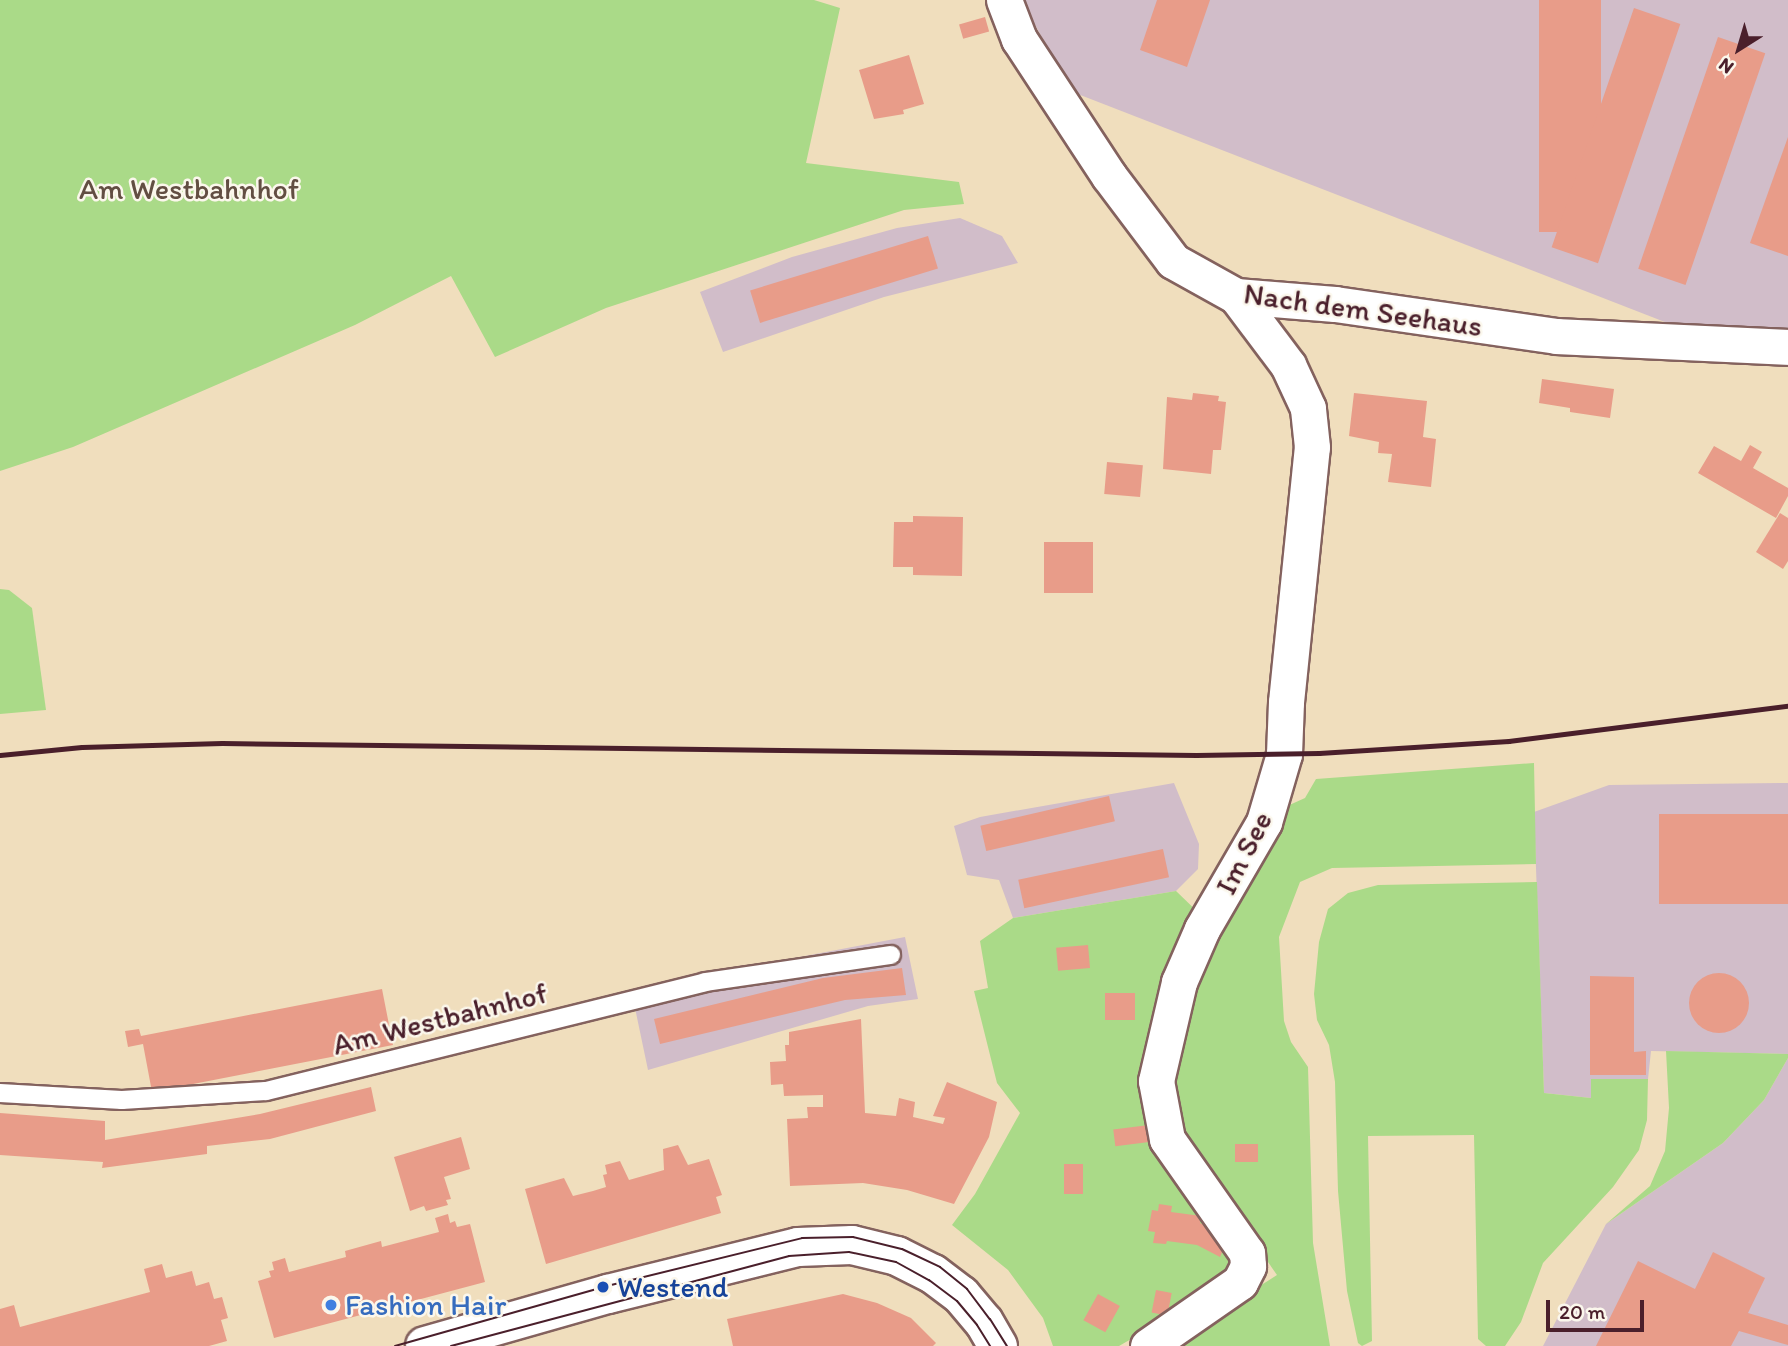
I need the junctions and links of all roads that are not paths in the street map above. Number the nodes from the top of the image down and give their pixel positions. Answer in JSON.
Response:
{"nodes":[{"id":1,"x":1004,"y":0,"type":"edge"},
{"id":2,"x":1236,"y":296,"type":"junction"},
{"id":3,"x":1788,"y":346,"type":"edge"},
{"id":4,"x":891,"y":955,"type":"dead end"},
{"id":5,"x":0,"y":1093,"type":"edge"},
{"id":6,"x":425,"y":1346,"type":"edge"},
{"id":7,"x":998,"y":1346,"type":"edge"},
{"id":8,"x":1148,"y":1346,"type":"edge"}],
"edges":[{"from":1,"to":2,"type":"street","name":"Nach dem Seehaus"},
{"from":2,"to":3,"type":"street","name":"Nach dem Seehaus"},
{"from":2,"to":8,"type":"street","name":"Im See"},
{"from":4,"to":5,"type":"lane","name":"Am Westbahnhof"},
{"from":6,"to":7,"type":"street"}]}
